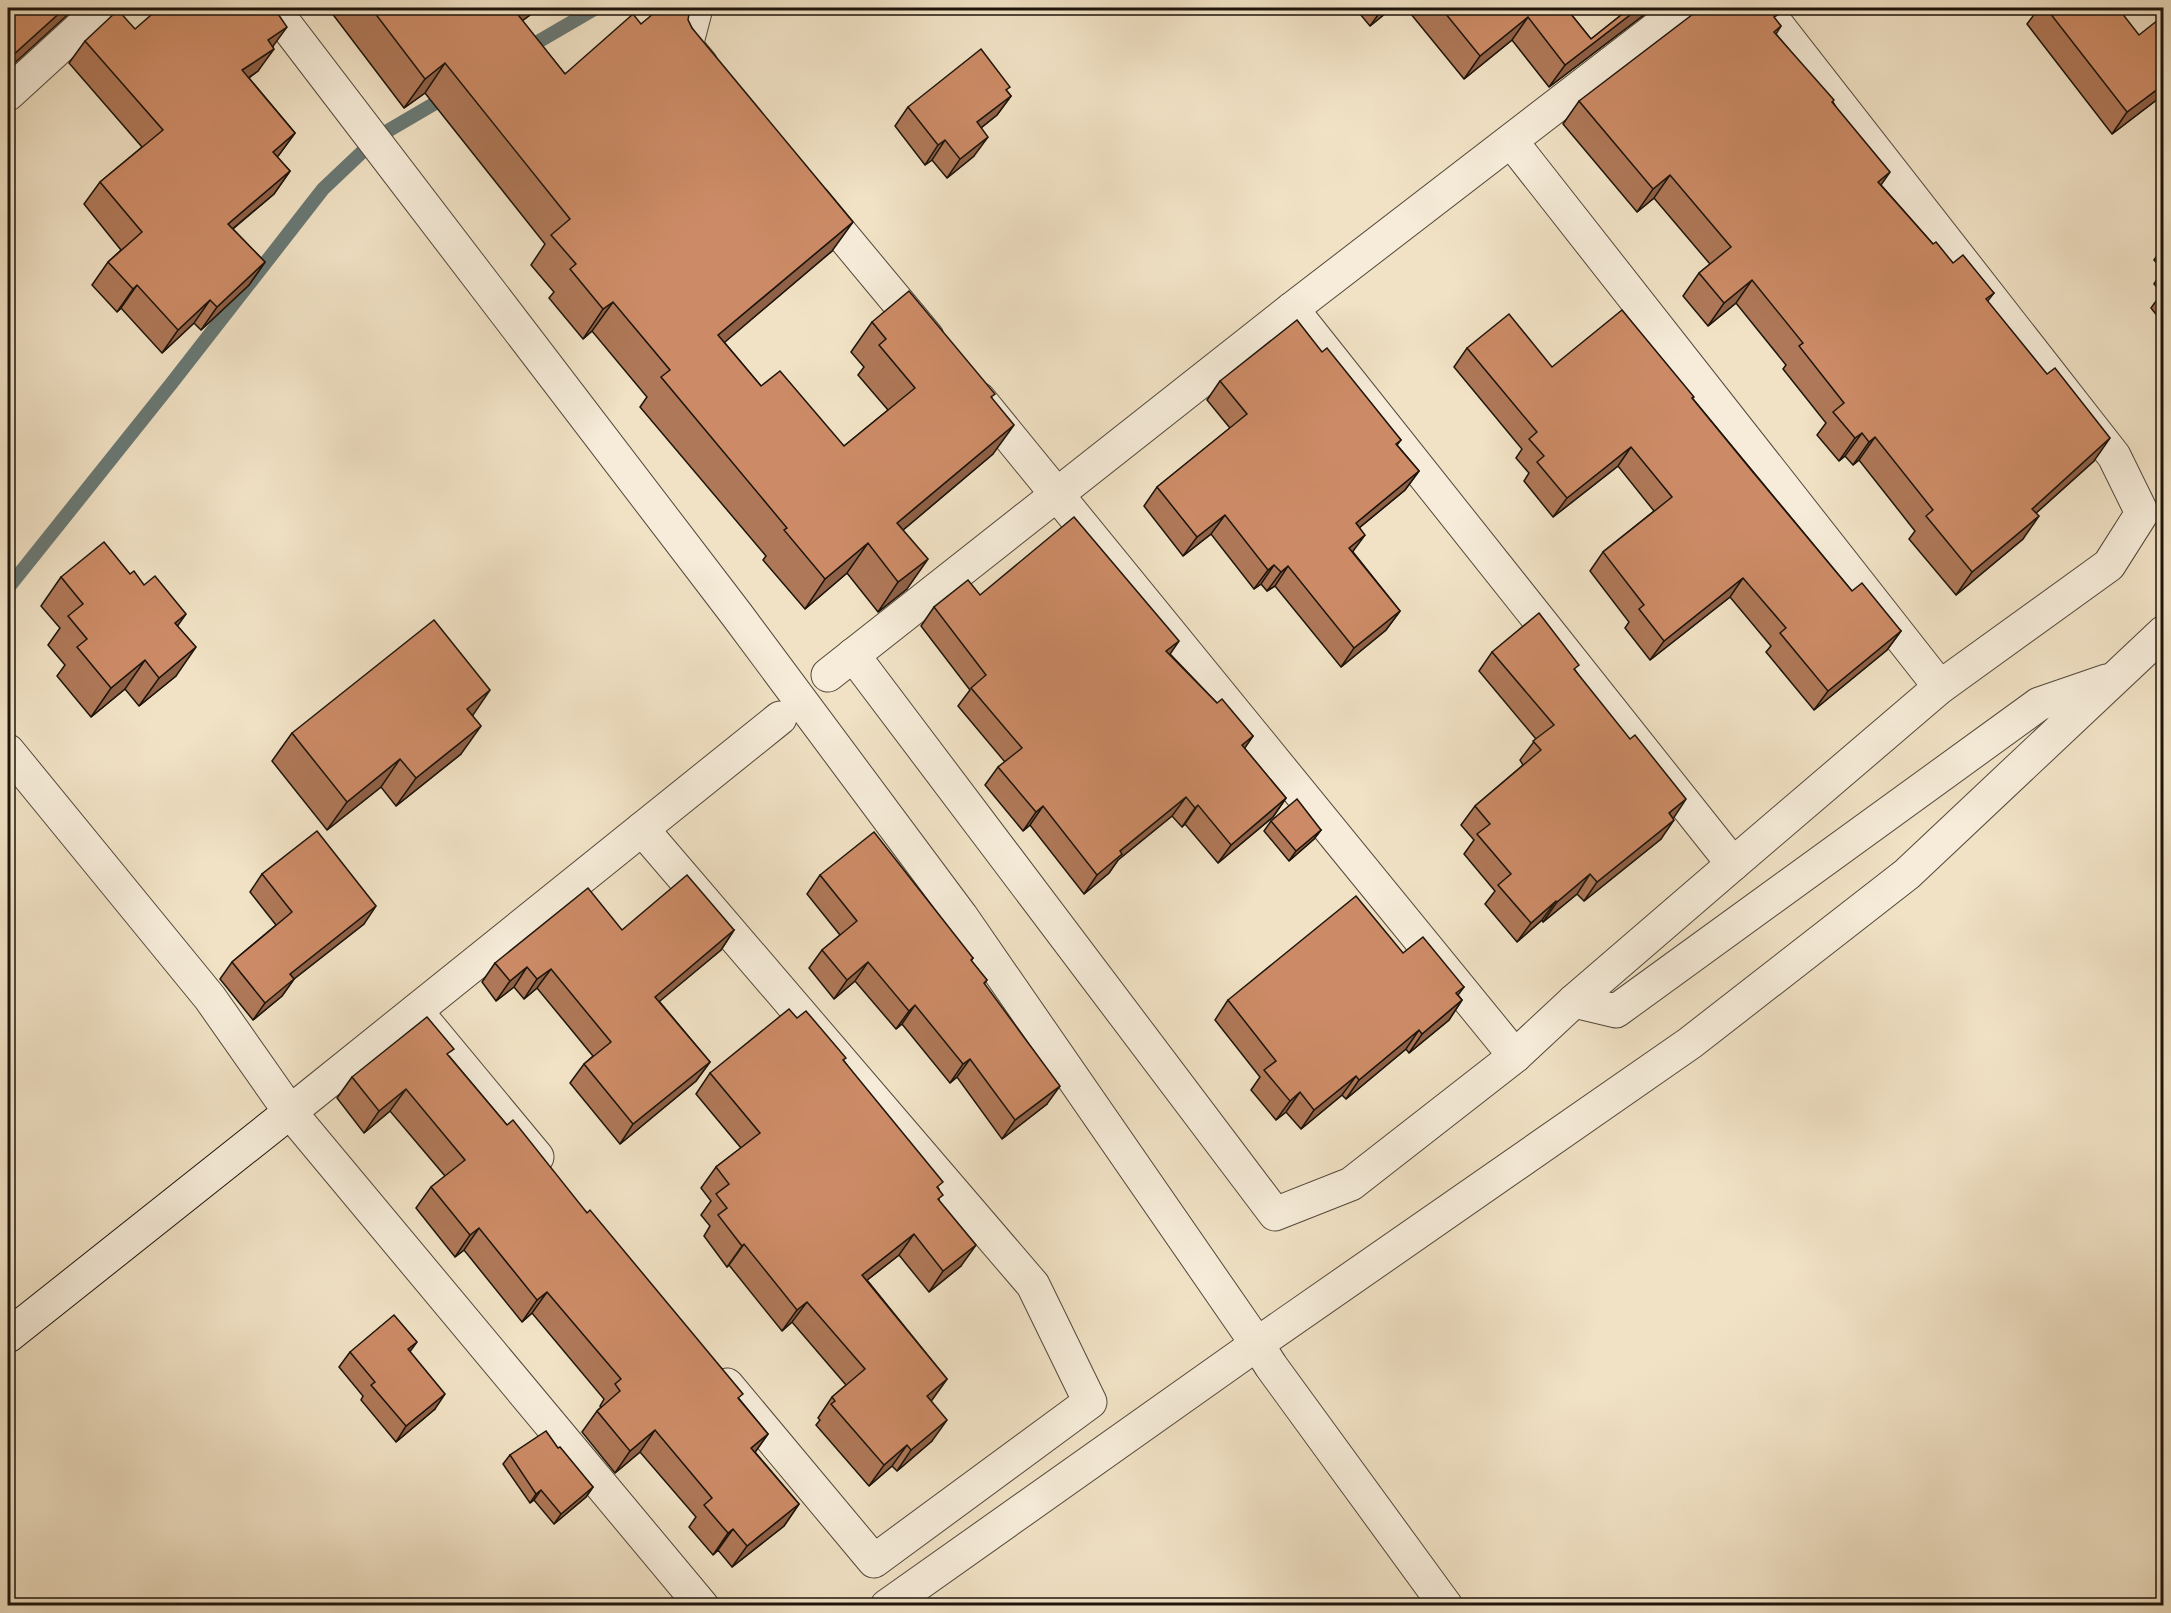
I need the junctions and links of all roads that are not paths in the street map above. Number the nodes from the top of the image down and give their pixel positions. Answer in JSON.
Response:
{"nodes":[{"id":1,"x":102,"y":8,"type":"edge"},
{"id":2,"x":273,"y":8,"type":"edge"},
{"id":3,"x":696,"y":8,"type":"edge"},
{"id":4,"x":1683,"y":8,"type":"edge"},
{"id":5,"x":1764,"y":8,"type":"edge"},
{"id":6,"x":716,"y":82,"type":"edge"},
{"id":7,"x":8,"y":94,"type":"edge"},
{"id":8,"x":1511,"y":141,"type":"junction"},
{"id":9,"x":792,"y":174,"type":"edge"},
{"id":10,"x":1292,"y":309,"type":"junction"},
{"id":11,"x":1058,"y":495,"type":"junction"},
{"id":12,"x":2163,"y":632,"type":"edge"},
{"id":13,"x":2116,"y":677,"type":"junction"},
{"id":14,"x":1940,"y":687,"type":"junction"},
{"id":15,"x":780,"y":718,"type":"dead end"},
{"id":16,"x":8,"y":751,"type":"edge"},
{"id":17,"x":642,"y":829,"type":"junction"},
{"id":18,"x":1733,"y":864,"type":"junction"},
{"id":19,"x":1574,"y":1001,"type":"junction"},
{"id":20,"x":416,"y":1011,"type":"junction"},
{"id":21,"x":1515,"y":1056,"type":"junction"},
{"id":22,"x":290,"y":1112,"type":"junction"},
{"id":23,"x":553,"y":1176,"type":"edge"},
{"id":24,"x":8,"y":1336,"type":"edge"},
{"id":25,"x":1264,"y":1355,"type":"junction"},
{"id":26,"x":706,"y":1360,"type":"edge"},
{"id":27,"x":702,"y":1605,"type":"edge"},
{"id":28,"x":887,"y":1605,"type":"edge"},
{"id":29,"x":1446,"y":1605,"type":"edge"}],
"edges":[{"from":1,"to":7,"type":"street"},
{"from":2,"to":25,"type":"street"},
{"from":3,"to":6,"type":"street"},
{"from":4,"to":8,"type":"street"},
{"from":5,"to":14,"type":"street"},
{"from":8,"to":10,"type":"street"},
{"from":8,"to":14,"type":"street"},
{"from":9,"to":11,"type":"street"},
{"from":10,"to":11,"type":"street"},
{"from":10,"to":18,"type":"street"},
{"from":11,"to":21,"type":"street"},
{"from":11,"to":21,"type":"street"},
{"from":12,"to":13,"type":"street"},
{"from":13,"to":19,"type":"street"},
{"from":13,"to":25,"type":"street"},
{"from":14,"to":18,"type":"street"},
{"from":15,"to":17,"type":"street"},
{"from":16,"to":22,"type":"street"},
{"from":17,"to":20,"type":"street"},
{"from":17,"to":26,"type":"street"},
{"from":18,"to":19,"type":"street"},
{"from":19,"to":21,"type":"street"},
{"from":20,"to":22,"type":"street"},
{"from":20,"to":23,"type":"street"},
{"from":22,"to":24,"type":"street"},
{"from":22,"to":27,"type":"street"},
{"from":25,"to":28,"type":"street"},
{"from":25,"to":29,"type":"street"}]}
